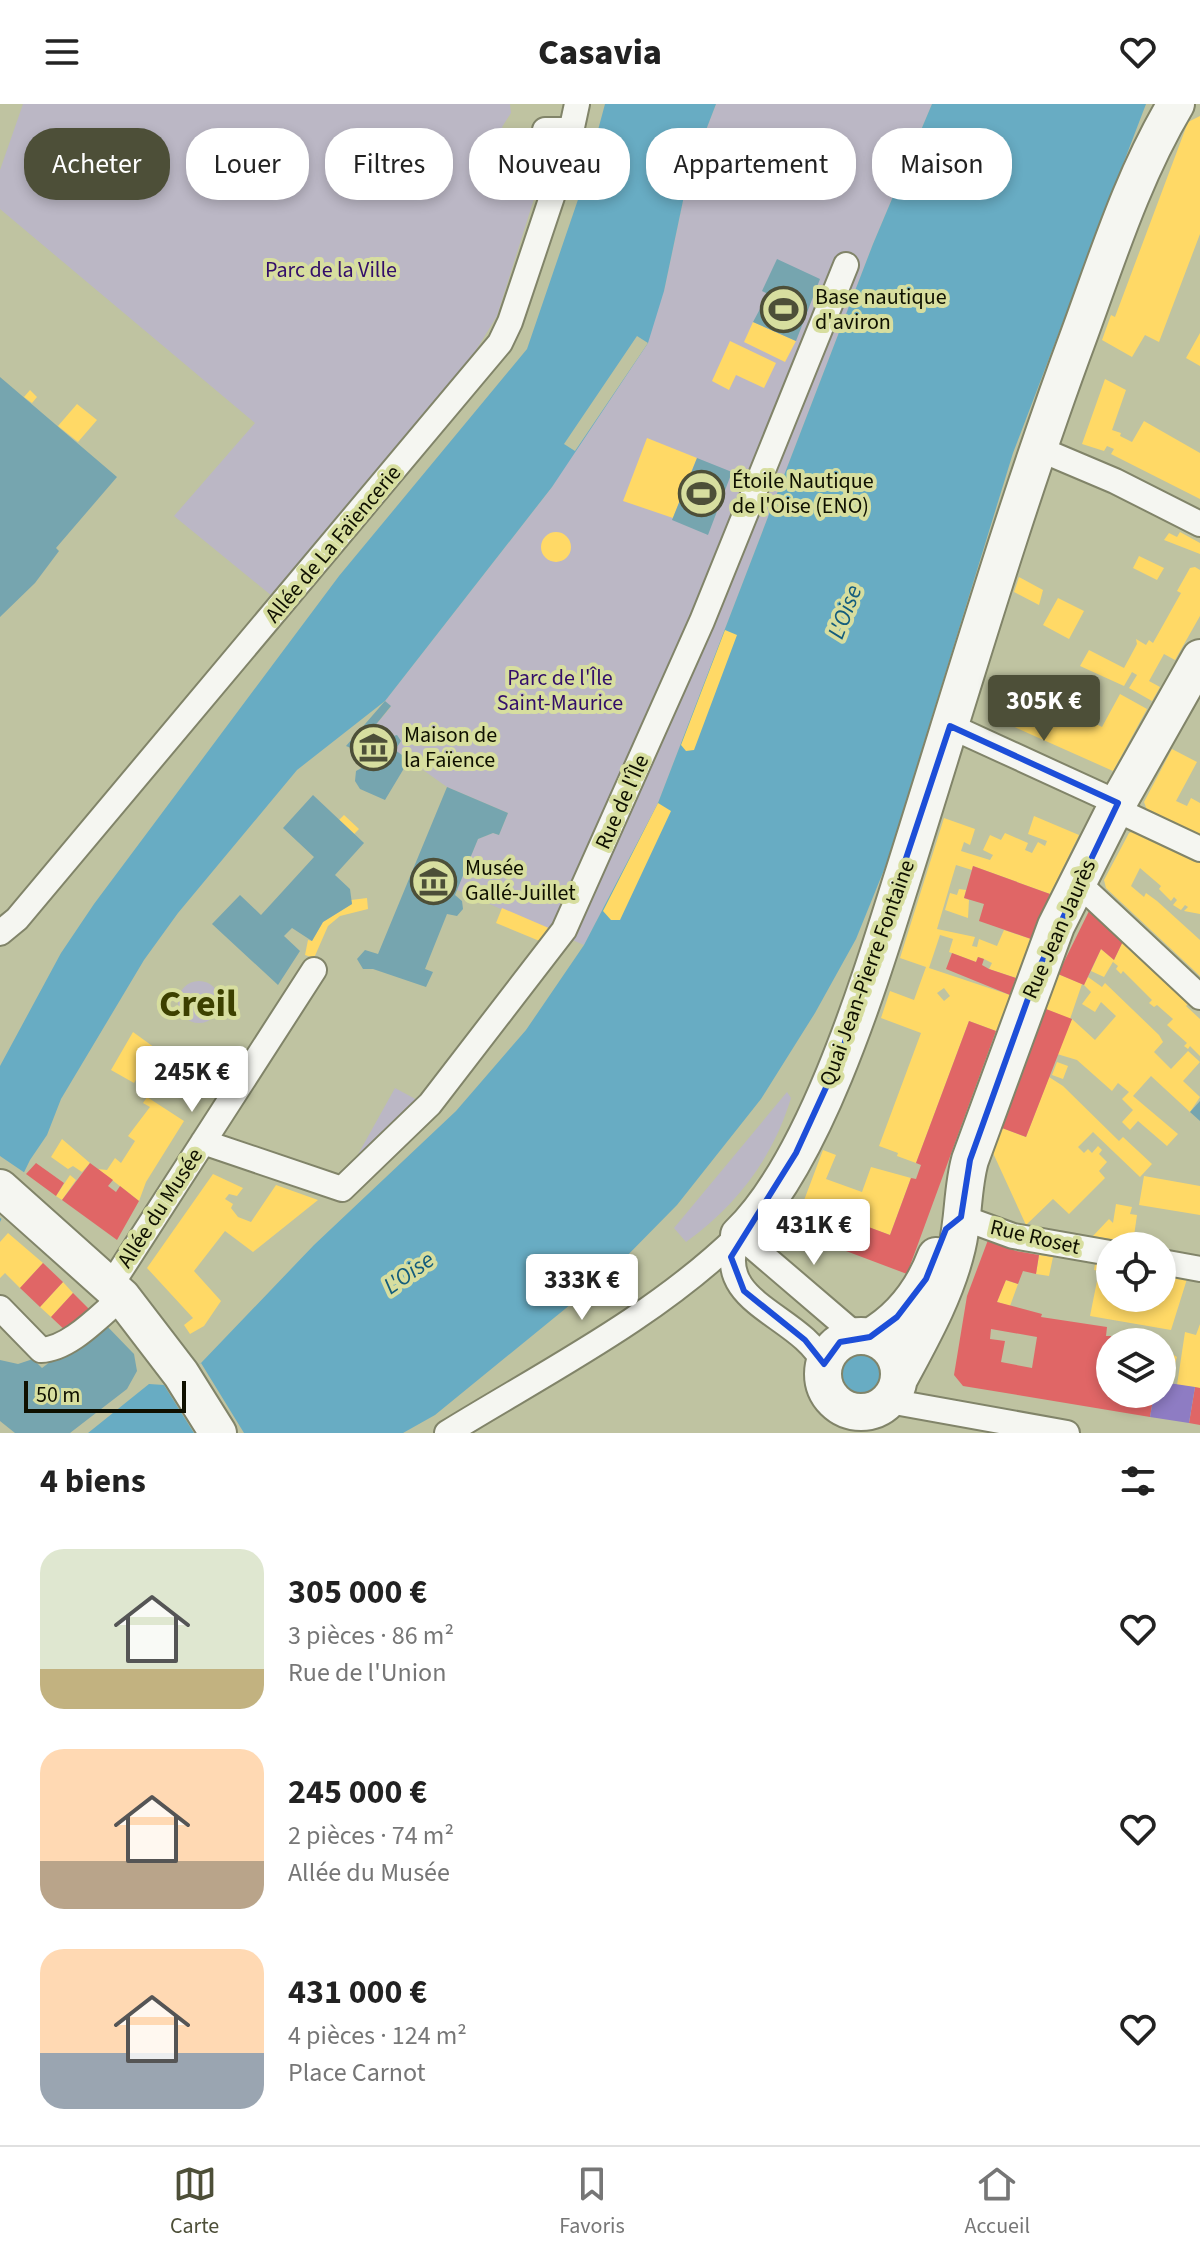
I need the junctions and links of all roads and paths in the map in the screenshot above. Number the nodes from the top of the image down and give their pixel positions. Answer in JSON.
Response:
{"nodes":[{"id":1,"x":577,"y":104,"type":"edge"},
{"id":2,"x":1176,"y":104,"type":"edge"},
{"id":3,"x":572,"y":128,"type":"edge"},
{"id":4,"x":549,"y":200,"type":"edge"},
{"id":5,"x":846,"y":265,"type":"dead end"},
{"id":6,"x":1037,"y":448,"type":"junction"},
{"id":7,"x":1200,"y":524,"type":"edge"},
{"id":8,"x":1200,"y":658,"type":"edge"},
{"id":9,"x":950,"y":726,"type":"junction"},
{"id":10,"x":1116,"y":806,"type":"junction"},
{"id":11,"x":1200,"y":849,"type":"edge"},
{"id":12,"x":1077,"y":882,"type":"junction"},
{"id":13,"x":0,"y":933,"type":"edge"},
{"id":14,"x":314,"y":970,"type":"dead end"},
{"id":15,"x":1200,"y":997,"type":"edge"},
{"id":16,"x":203,"y":1142,"type":"junction"},
{"id":17,"x":6,"y":1193,"type":"edge"},
{"id":18,"x":961,"y":1217,"type":"junction"},
{"id":19,"x":739,"y":1235,"type":"junction"},
{"id":20,"x":1096,"y":1251,"type":"edge"},
{"id":21,"x":1176,"y":1265,"type":"edge"},
{"id":22,"x":1200,"y":1269,"type":"edge"},
{"id":23,"x":117,"y":1291,"type":"junction"},
{"id":24,"x":0,"y":1308,"type":"edge"},
{"id":25,"x":864,"y":1337,"type":"junction"},
{"id":26,"x":824,"y":1364,"type":"junction"},
{"id":27,"x":889,"y":1396,"type":"junction"},
{"id":28,"x":832,"y":1416,"type":"edge"},
{"id":29,"x":218,"y":1433,"type":"edge"},
{"id":30,"x":447,"y":1433,"type":"edge"},
{"id":31,"x":847,"y":1433,"type":"edge"},
{"id":32,"x":1067,"y":1433,"type":"edge"}],
"edges":[{"from":1,"to":3,"type":"street","name":"Allée de La Faïencerie"},
{"from":2,"to":6,"type":"street","name":"Quai Jean-Pierre Fontaine"},
{"from":4,"to":13,"type":"street","name":"Allée de La Faïencerie"},
{"from":5,"to":16,"type":"street","name":"Rue de l'Île"},
{"from":6,"to":7,"type":"street"},
{"from":6,"to":9,"type":"street","name":"Quai Jean-Pierre Fontaine"},
{"from":8,"to":10,"type":"street","name":"Rue Jean Jaurès"},
{"from":9,"to":10,"type":"street"},
{"from":9,"to":19,"type":"street","name":"Quai Jean-Pierre Fontaine"},
{"from":10,"to":11,"type":"street"},
{"from":10,"to":12,"type":"street","name":"Rue Jean Jaurès"},
{"from":12,"to":15,"type":"street"},
{"from":12,"to":18,"type":"street","name":"Rue Jean Jaurès"},
{"from":14,"to":16,"type":"street","name":"Allée du Musée"},
{"from":16,"to":23,"type":"street","name":"Allée du Musée"},
{"from":17,"to":23,"type":"street"},
{"from":18,"to":20,"type":"street","name":"Rue Roset"},
{"from":18,"to":25,"type":"street","name":"Rue Jean Jaurès"},
{"from":18,"to":27,"type":"street","name":"Rue Jean Jaurès"},
{"from":19,"to":25,"type":"street"},
{"from":19,"to":26,"type":"street"},
{"from":19,"to":30,"type":"street","name":"Quai Jean-Pierre Fontaine"},
{"from":21,"to":22,"type":"street"},
{"from":23,"to":24,"type":"street","name":"Allée du Musée"},
{"from":23,"to":29,"type":"street"},
{"from":25,"to":26,"type":"street"},
{"from":25,"to":27,"type":"street"},
{"from":26,"to":28,"type":"street"},
{"from":27,"to":28,"type":"street"},
{"from":27,"to":31,"type":"street"},
{"from":27,"to":32,"type":"street"}]}
